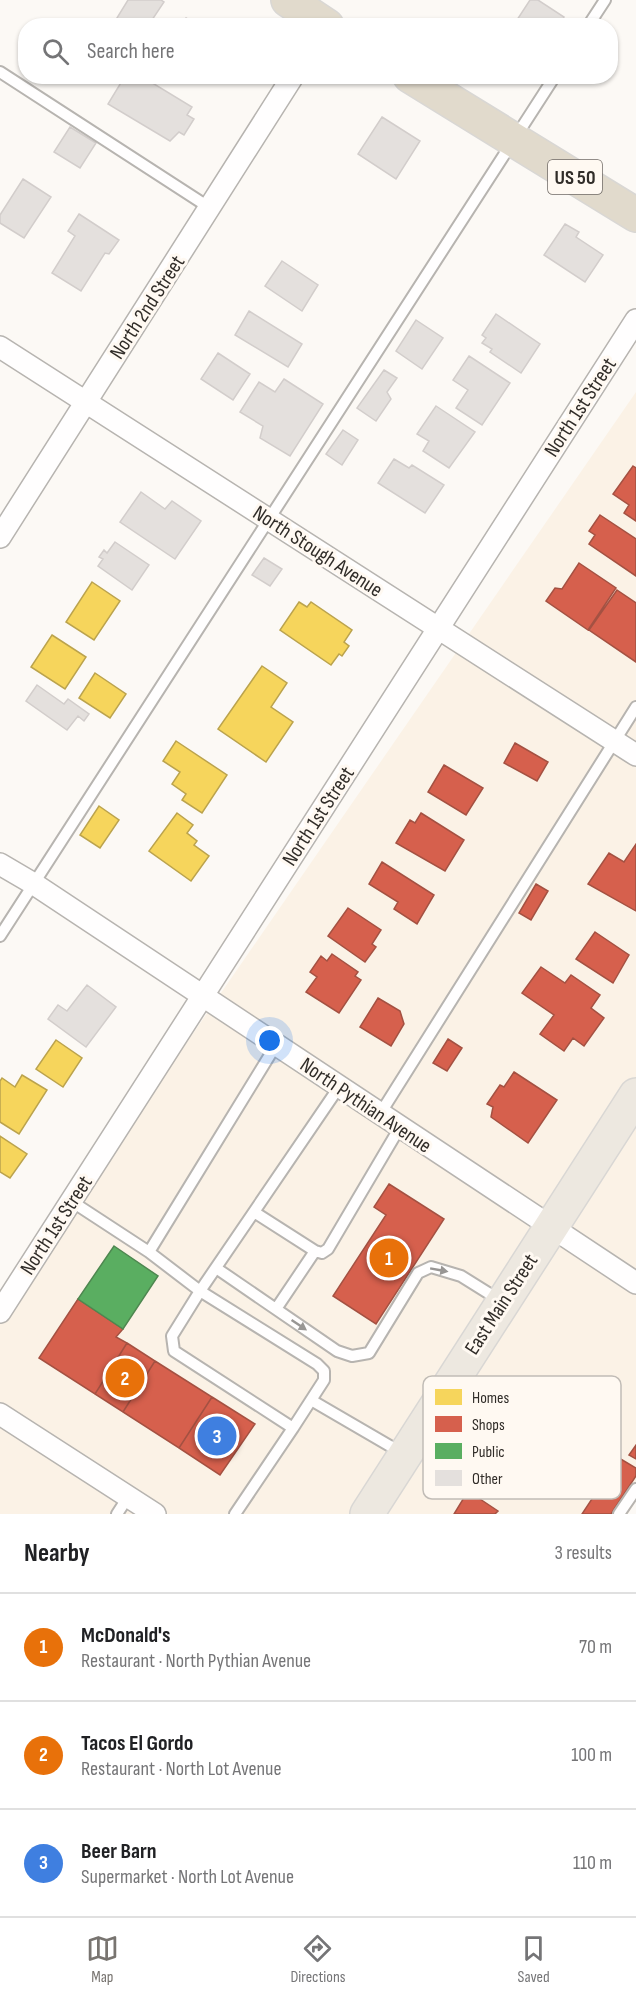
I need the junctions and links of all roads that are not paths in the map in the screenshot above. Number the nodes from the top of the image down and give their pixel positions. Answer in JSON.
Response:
{"nodes":[{"id":1,"x":288,"y":0,"type":"edge"},
{"id":2,"x":605,"y":0,"type":"edge"},
{"id":3,"x":316,"y":18,"type":"edge"},
{"id":4,"x":593,"y":18,"type":"edge"},
{"id":5,"x":0,"y":72,"type":"edge"},
{"id":6,"x":18,"y":84,"type":"edge"},
{"id":7,"x":19,"y":84,"type":"edge"},
{"id":8,"x":288,"y":84,"type":"edge"},
{"id":9,"x":423,"y":84,"type":"edge"},
{"id":10,"x":550,"y":84,"type":"edge"},
{"id":11,"x":514,"y":140,"type":"junction"},
{"id":12,"x":210,"y":208,"type":"junction"},
{"id":13,"x":636,"y":215,"type":"edge"},
{"id":14,"x":636,"y":320,"type":"edge"},
{"id":15,"x":0,"y":347,"type":"edge"},
{"id":16,"x":86,"y":401,"type":"junction"},
{"id":17,"x":269,"y":519,"type":"junction"},
{"id":18,"x":0,"y":537,"type":"edge"},
{"id":19,"x":438,"y":629,"type":"junction"},
{"id":20,"x":636,"y":707,"type":"edge"},
{"id":21,"x":614,"y":741,"type":"junction"},
{"id":22,"x":636,"y":755,"type":"edge"},
{"id":23,"x":0,"y":864,"type":"edge"},
{"id":24,"x":34,"y":884,"type":"junction"},
{"id":25,"x":0,"y":936,"type":"edge"},
{"id":26,"x":203,"y":996,"type":"junction"},
{"id":27,"x":276,"y":1045,"type":"junction"},
{"id":28,"x":339,"y":1087,"type":"junction"},
{"id":29,"x":636,"y":1095,"type":"edge"},
{"id":30,"x":380,"y":1114,"type":"junction"},
{"id":31,"x":400,"y":1127,"type":"junction"},
{"id":32,"x":71,"y":1201,"type":"junction"},
{"id":33,"x":254,"y":1212,"type":"junction"},
{"id":34,"x":550,"y":1228,"type":"junction"},
{"id":35,"x":315,"y":1251,"type":"junction"},
{"id":36,"x":149,"y":1252,"type":"junction"},
{"id":37,"x":216,"y":1268,"type":"junction"},
{"id":38,"x":636,"y":1283,"type":"edge"},
{"id":39,"x":200,"y":1291,"type":"junction"},
{"id":40,"x":503,"y":1302,"type":"junction"},
{"id":41,"x":276,"y":1310,"type":"junction"},
{"id":42,"x":0,"y":1312,"type":"edge"},
{"id":43,"x":456,"y":1376,"type":"edge"},
{"id":44,"x":311,"y":1400,"type":"junction"},
{"id":45,"x":0,"y":1414,"type":"edge"},
{"id":46,"x":423,"y":1427,"type":"edge"},
{"id":47,"x":293,"y":1428,"type":"junction"},
{"id":48,"x":405,"y":1455,"type":"junction"},
{"id":49,"x":636,"y":1489,"type":"edge"},
{"id":50,"x":123,"y":1505,"type":"edge"},
{"id":51,"x":155,"y":1514,"type":"edge"},
{"id":52,"x":235,"y":1514,"type":"edge"},
{"id":53,"x":367,"y":1514,"type":"edge"},
{"id":54,"x":619,"y":1514,"type":"edge"}],
"edges":[{"from":1,"to":3,"type":"highway"},
{"from":2,"to":4,"type":"lane"},
{"from":5,"to":6,"type":"lane"},
{"from":7,"to":12,"type":"lane"},
{"from":8,"to":12,"type":"street","name":"North 2nd Street"},
{"from":9,"to":11,"type":"highway","number":"US 50"},
{"from":10,"to":11,"type":"lane"},
{"from":11,"to":13,"type":"highway","number":"US 50"},
{"from":11,"to":17,"type":"lane"},
{"from":12,"to":16,"type":"street","name":"North 2nd Street"},
{"from":14,"to":19,"type":"street","name":"North 1st Street"},
{"from":15,"to":16,"type":"street","name":"North Stough Avenue"},
{"from":16,"to":17,"type":"street","name":"North Stough Avenue"},
{"from":16,"to":18,"type":"street","name":"North 2nd Street"},
{"from":17,"to":19,"type":"street","name":"North Stough Avenue"},
{"from":17,"to":24,"type":"lane"},
{"from":19,"to":21,"type":"street","name":"North Stough Avenue"},
{"from":19,"to":26,"type":"street","name":"North 1st Street"},
{"from":20,"to":21,"type":"lane"},
{"from":21,"to":22,"type":"street","name":"North Stough Avenue"},
{"from":21,"to":30,"type":"lane"},
{"from":23,"to":24,"type":"street","name":"North Pythian Avenue"},
{"from":24,"to":25,"type":"lane"},
{"from":24,"to":26,"type":"street","name":"North Pythian Avenue"},
{"from":26,"to":27,"type":"street","name":"North Pythian Avenue"},
{"from":26,"to":32,"type":"street","name":"North 1st Street"},
{"from":27,"to":28,"type":"street","name":"North Pythian Avenue"},
{"from":27,"to":36,"type":"lane"},
{"from":28,"to":30,"type":"street","name":"North Pythian Avenue"},
{"from":28,"to":33,"type":"lane"},
{"from":29,"to":34,"type":"main road","name":"East Main Street"},
{"from":30,"to":31,"type":"street","name":"North Pythian Avenue"},
{"from":31,"to":34,"type":"street","name":"North Pythian Avenue"},
{"from":31,"to":35,"type":"lane"},
{"from":32,"to":36,"type":"lane"},
{"from":32,"to":42,"type":"street","name":"North 1st Street"},
{"from":33,"to":35,"type":"lane"},
{"from":33,"to":37,"type":"lane"},
{"from":34,"to":38,"type":"street","name":"North Pythian Avenue"},
{"from":34,"to":40,"type":"main road","name":"East Main Street"},
{"from":35,"to":41,"type":"lane"},
{"from":36,"to":39,"type":"lane"},
{"from":37,"to":39,"type":"lane"},
{"from":37,"to":41,"type":"lane"},
{"from":39,"to":44,"type":"lane"},
{"from":39,"to":47,"type":"lane"},
{"from":41,"to":40,"type":"lane","one_way":true},
{"from":40,"to":43,"type":"main road","name":"East Main Street"},
{"from":44,"to":47,"type":"lane"},
{"from":44,"to":48,"type":"lane"},
{"from":45,"to":50,"type":"street"},
{"from":46,"to":48,"type":"main road","name":"East Main Street"},
{"from":47,"to":52,"type":"lane"},
{"from":48,"to":53,"type":"main road","name":"East Main Street"},
{"from":49,"to":54,"type":"lane"},
{"from":50,"to":51,"type":"street"}]}
